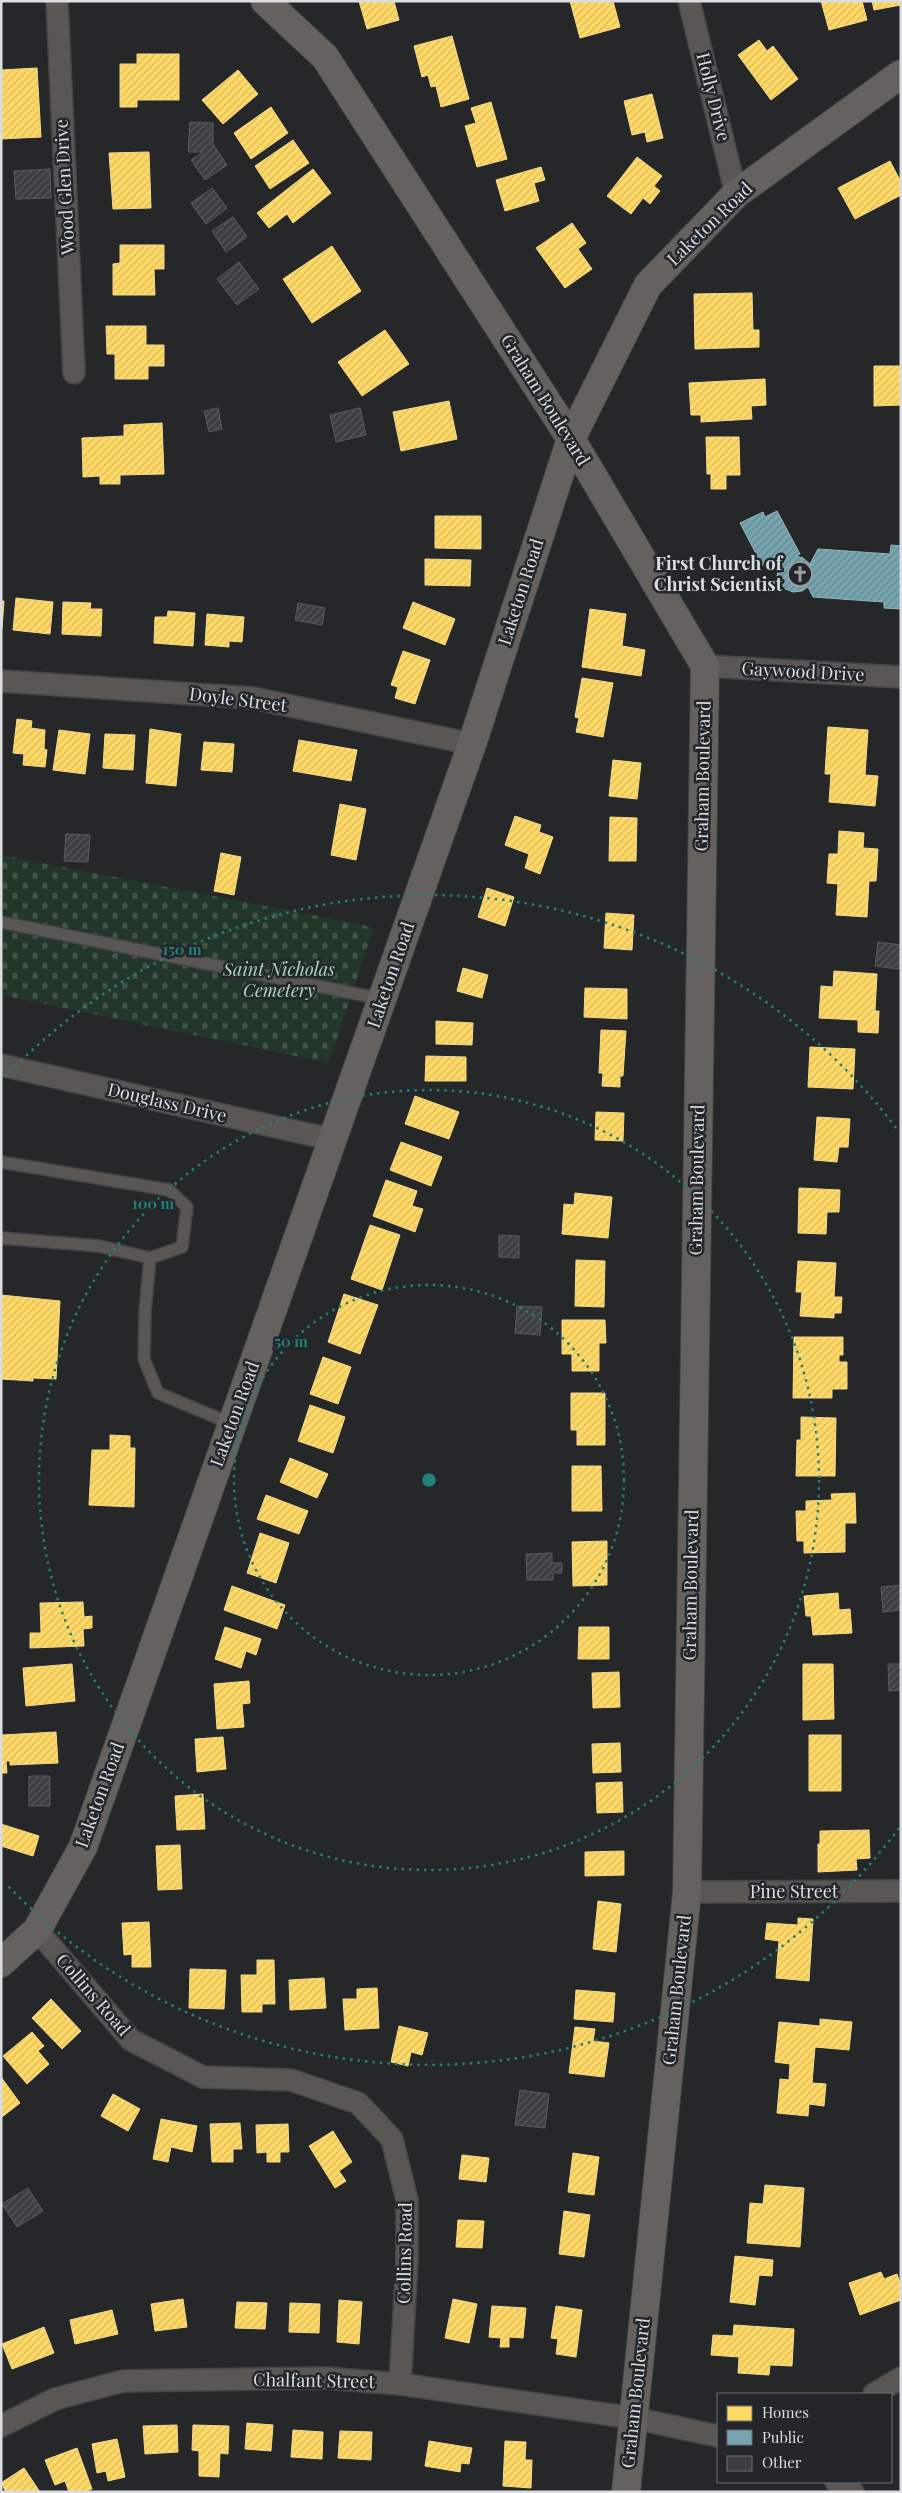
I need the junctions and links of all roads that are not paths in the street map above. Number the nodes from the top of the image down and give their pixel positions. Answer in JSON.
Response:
{"nodes":[{"id":1,"x":56,"y":1,"type":"edge"},
{"id":2,"x":265,"y":1,"type":"edge"},
{"id":3,"x":689,"y":1,"type":"edge"},
{"id":4,"x":901,"y":74,"type":"edge"},
{"id":5,"x":736,"y":194,"type":"junction"},
{"id":6,"x":74,"y":374,"type":"dead end"},
{"id":7,"x":571,"y":439,"type":"junction"},
{"id":8,"x":705,"y":666,"type":"junction"},
{"id":9,"x":901,"y":677,"type":"edge"},
{"id":10,"x":1,"y":681,"type":"edge"},
{"id":11,"x":472,"y":744,"type":"junction"},
{"id":12,"x":1,"y":922,"type":"edge"},
{"id":13,"x":383,"y":999,"type":"junction"},
{"id":14,"x":1,"y":1066,"type":"edge"},
{"id":15,"x":334,"y":1140,"type":"junction"},
{"id":16,"x":1,"y":1162,"type":"edge"},
{"id":17,"x":1,"y":1238,"type":"edge"},
{"id":18,"x":150,"y":1258,"type":"junction"},
{"id":19,"x":232,"y":1424,"type":"junction"},
{"id":20,"x":901,"y":1891,"type":"edge"},
{"id":21,"x":687,"y":1892,"type":"junction"},
{"id":22,"x":37,"y":1930,"type":"junction"},
{"id":23,"x":1,"y":1963,"type":"edge"},
{"id":24,"x":901,"y":2378,"type":"edge"},
{"id":25,"x":400,"y":2384,"type":"junction"},
{"id":26,"x":876,"y":2393,"type":"edge"},
{"id":27,"x":634,"y":2418,"type":"junction"},
{"id":28,"x":1,"y":2426,"type":"edge"},
{"id":29,"x":717,"y":2436,"type":"edge"},
{"id":30,"x":838,"y":2483,"type":"edge"},
{"id":31,"x":626,"y":2492,"type":"edge"},
{"id":32,"x":853,"y":2492,"type":"edge"}],
"edges":[{"from":1,"to":6,"type":"street","name":"Wood Glen Drive"},
{"from":2,"to":7,"type":"street","name":"Graham Boulevard"},
{"from":3,"to":5,"type":"street","name":"Holly Drive"},
{"from":4,"to":5,"type":"street","name":"Laketon Road"},
{"from":5,"to":7,"type":"street","name":"Laketon Road"},
{"from":7,"to":8,"type":"street","name":"Graham Boulevard"},
{"from":7,"to":11,"type":"street","name":"Laketon Road"},
{"from":8,"to":9,"type":"street","name":"Gaywood Drive"},
{"from":8,"to":21,"type":"street","name":"Graham Boulevard"},
{"from":10,"to":11,"type":"street","name":"Doyle Street"},
{"from":11,"to":13,"type":"street","name":"Laketon Road"},
{"from":12,"to":13,"type":"lane"},
{"from":13,"to":15,"type":"street","name":"Laketon Road"},
{"from":14,"to":15,"type":"street","name":"Douglass Drive"},
{"from":15,"to":19,"type":"street","name":"Laketon Road"},
{"from":16,"to":18,"type":"lane"},
{"from":17,"to":18,"type":"lane"},
{"from":18,"to":19,"type":"lane"},
{"from":19,"to":22,"type":"street","name":"Laketon Road"},
{"from":20,"to":21,"type":"street","name":"Pine Street"},
{"from":21,"to":27,"type":"street","name":"Graham Boulevard"},
{"from":22,"to":23,"type":"street","name":"Laketon Road"},
{"from":22,"to":25,"type":"street","name":"Collins Road"},
{"from":24,"to":26,"type":"street"},
{"from":25,"to":27,"type":"street","name":"Chalfant Street"},
{"from":25,"to":28,"type":"street","name":"Chalfant Street"},
{"from":27,"to":29,"type":"street","name":"Chalfant Street"},
{"from":27,"to":31,"type":"street","name":"Graham Boulevard"},
{"from":30,"to":32,"type":"street"}]}
